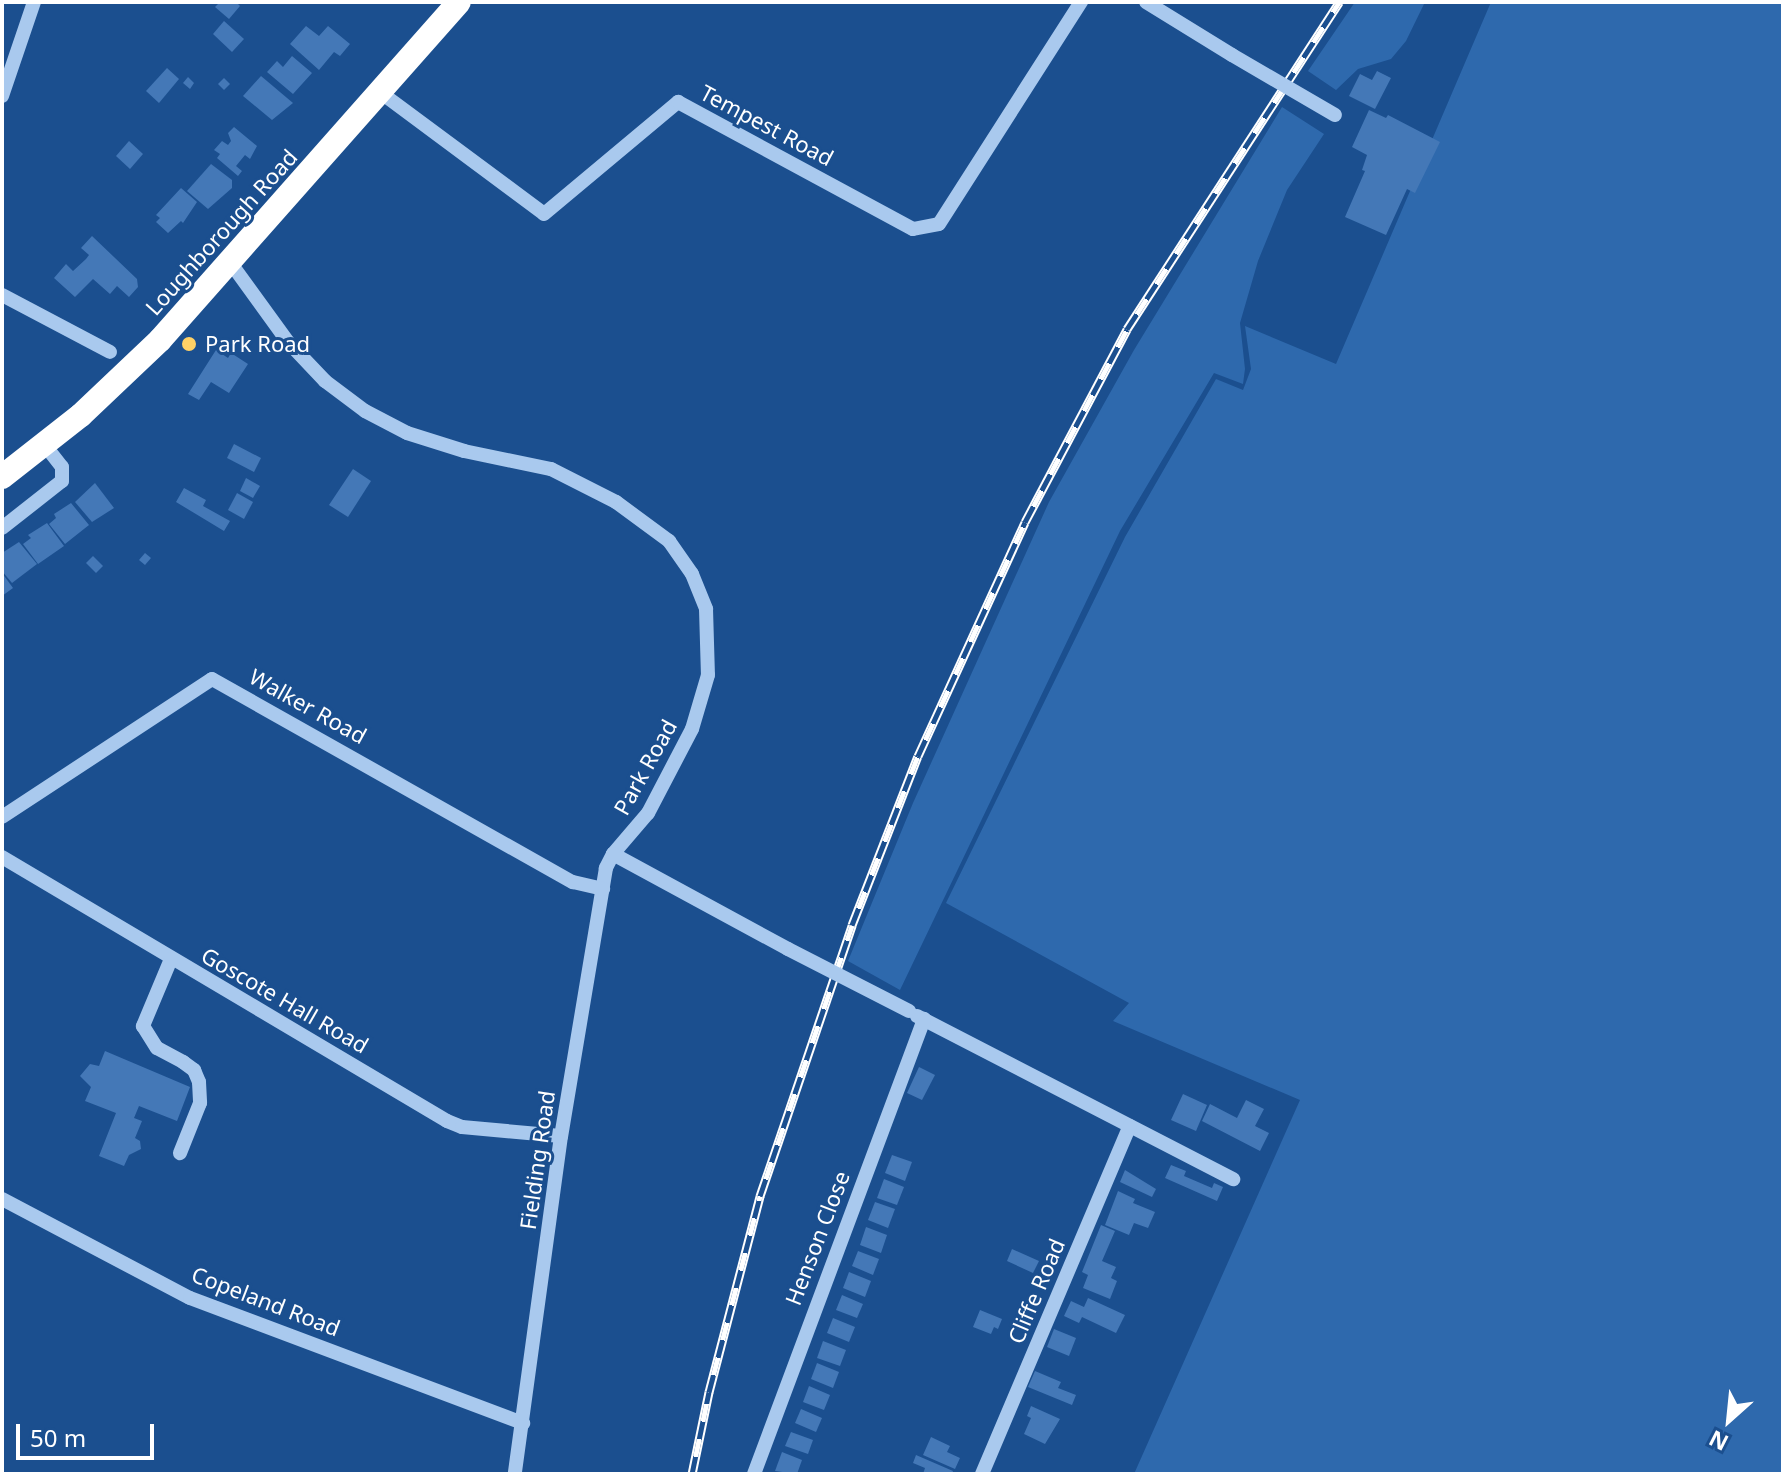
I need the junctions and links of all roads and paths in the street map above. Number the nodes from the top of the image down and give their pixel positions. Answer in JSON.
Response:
{"nodes":[{"id":1,"x":34,"y":2,"type":"edge"},
{"id":2,"x":459,"y":2,"type":"edge"},
{"id":3,"x":1081,"y":2,"type":"edge"},
{"id":4,"x":1146,"y":2,"type":"edge"},
{"id":5,"x":380,"y":92,"type":"junction"},
{"id":6,"x":2,"y":96,"type":"edge"},
{"id":7,"x":1335,"y":115,"type":"dead end"},
{"id":8,"x":230,"y":262,"type":"junction"},
{"id":9,"x":2,"y":295,"type":"edge"},
{"id":10,"x":110,"y":352,"type":"dead end"},
{"id":11,"x":45,"y":445,"type":"junction"},
{"id":12,"x":2,"y":477,"type":"edge"},
{"id":13,"x":2,"y":528,"type":"edge"},
{"id":14,"x":2,"y":817,"type":"edge"},
{"id":15,"x":613,"y":854,"type":"junction"},
{"id":16,"x":2,"y":857,"type":"edge"},
{"id":17,"x":603,"y":889,"type":"junction"},
{"id":18,"x":171,"y":959,"type":"junction"},
{"id":19,"x":924,"y":1019,"type":"junction"},
{"id":20,"x":1130,"y":1126,"type":"junction"},
{"id":21,"x":561,"y":1136,"type":"junction"},
{"id":22,"x":180,"y":1153,"type":"dead end"},
{"id":23,"x":1233,"y":1179,"type":"dead end"},
{"id":24,"x":2,"y":1199,"type":"edge"},
{"id":25,"x":523,"y":1423,"type":"junction"},
{"id":26,"x":515,"y":1474,"type":"edge"},
{"id":27,"x":754,"y":1474,"type":"edge"},
{"id":28,"x":982,"y":1474,"type":"edge"}],
"edges":[{"from":1,"to":6,"type":"street"},
{"from":2,"to":5,"type":"highway","name":"Loughborough Road"},
{"from":3,"to":5,"type":"street","name":"Tempest Road"},
{"from":4,"to":7,"type":"street","bridge":true},
{"from":5,"to":8,"type":"highway","name":"Loughborough Road"},
{"from":8,"to":11,"type":"highway","name":"Loughborough Road"},
{"from":8,"to":15,"type":"street","name":"Park Road"},
{"from":9,"to":10,"type":"street"},
{"from":11,"to":12,"type":"highway","name":"Loughborough Road"},
{"from":11,"to":13,"type":"street"},
{"from":14,"to":17,"type":"street","name":"Walker Road"},
{"from":15,"to":17,"type":"street","name":"Fielding Road"},
{"from":15,"to":19,"type":"street","bridge":true},
{"from":16,"to":18,"type":"street","name":"Goscote Hall Road"},
{"from":17,"to":21,"type":"street","name":"Fielding Road"},
{"from":18,"to":21,"type":"street","name":"Goscote Hall Road"},
{"from":18,"to":22,"type":"street"},
{"from":19,"to":20,"type":"street"},
{"from":19,"to":27,"type":"street","name":"Henson Close"},
{"from":20,"to":23,"type":"street"},
{"from":20,"to":28,"type":"street","name":"Cliffe Road"},
{"from":21,"to":25,"type":"street","name":"Fielding Road"},
{"from":24,"to":25,"type":"street","name":"Copeland Road"},
{"from":25,"to":26,"type":"street","name":"Fielding Road"}]}
